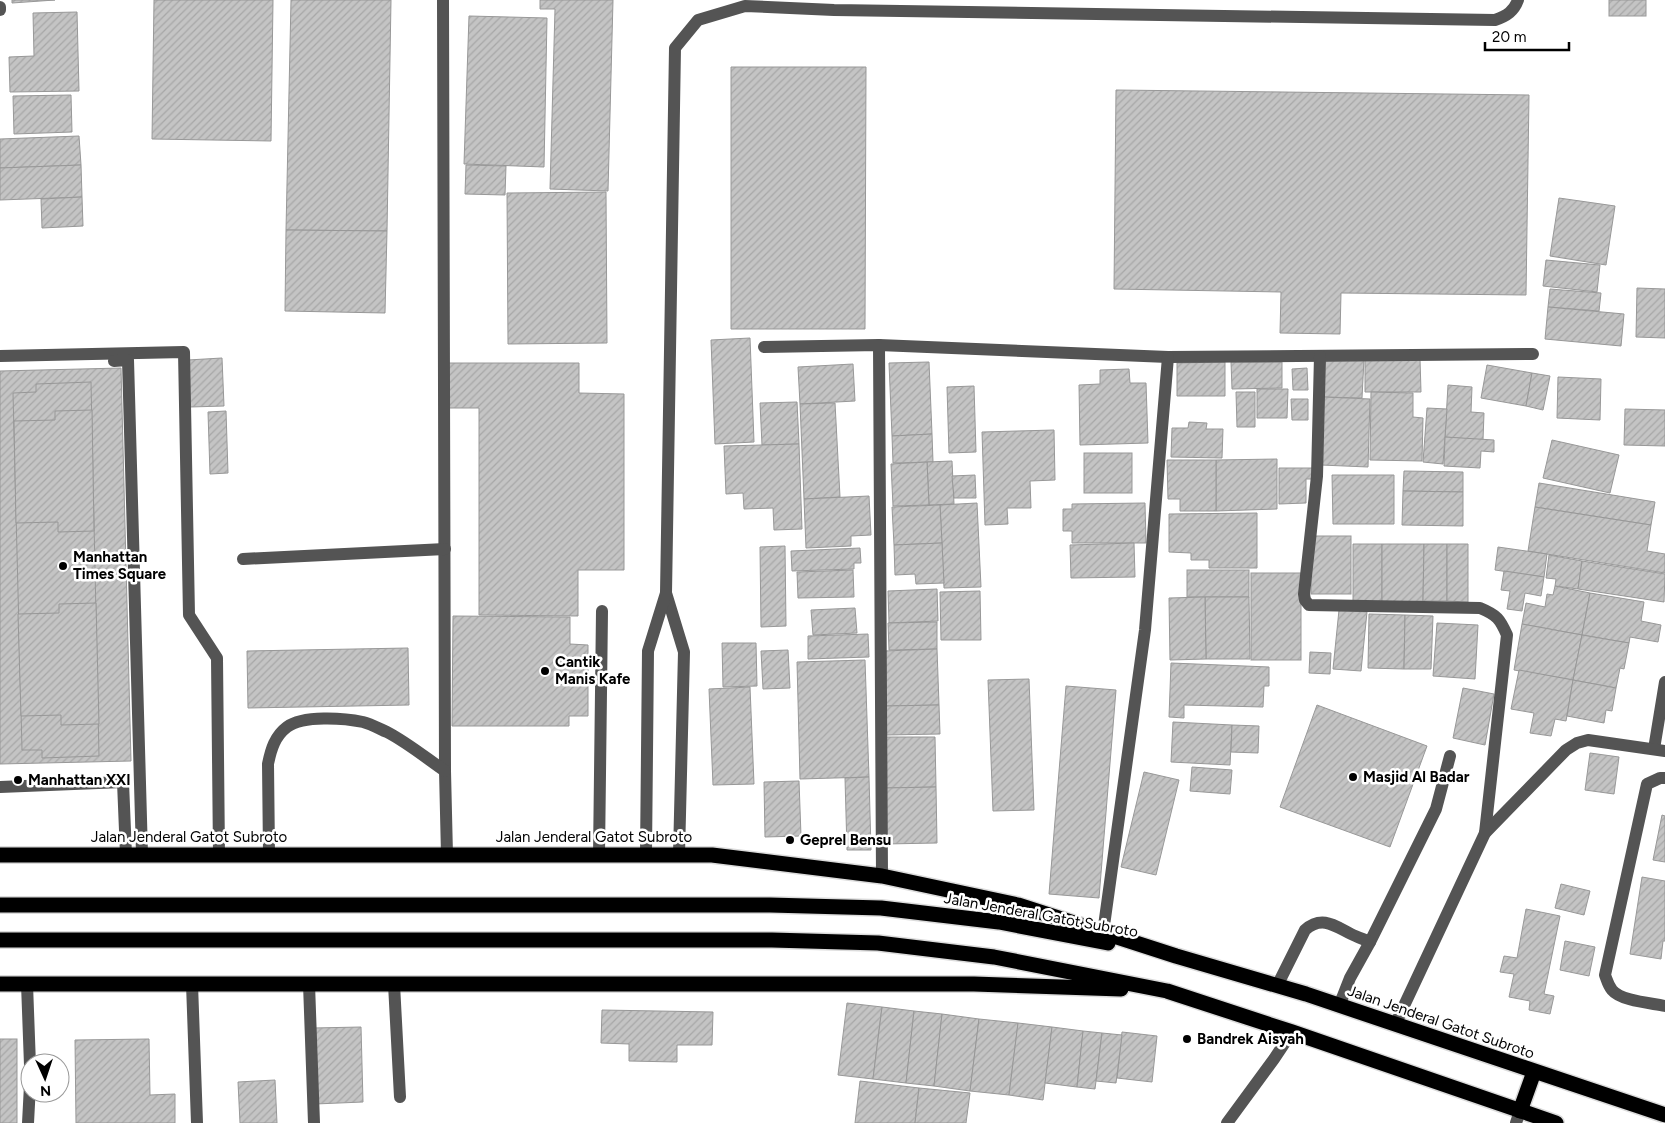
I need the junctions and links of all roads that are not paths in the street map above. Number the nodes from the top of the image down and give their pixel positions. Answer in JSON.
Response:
{"nodes":[{"id":1,"x":443,"y":0,"type":"edge"},
{"id":2,"x":1518,"y":0,"type":"edge"},
{"id":3,"x":834,"y":5,"type":"edge"},
{"id":4,"x":879,"y":344,"type":"junction"},
{"id":5,"x":764,"y":347,"type":"dead end"},
{"id":6,"x":1533,"y":354,"type":"dead end"},
{"id":7,"x":0,"y":356,"type":"edge"},
{"id":8,"x":1320,"y":356,"type":"junction"},
{"id":9,"x":1168,"y":357,"type":"junction"},
{"id":10,"x":0,"y":364,"type":"edge"},
{"id":11,"x":445,"y":549,"type":"junction"},
{"id":12,"x":243,"y":558,"type":"dead end"},
{"id":13,"x":666,"y":593,"type":"junction"},
{"id":14,"x":602,"y":611,"type":"dead end"},
{"id":15,"x":1665,"y":682,"type":"edge"},
{"id":16,"x":1660,"y":750,"type":"edge"},
{"id":17,"x":1450,"y":756,"type":"dead end"},
{"id":18,"x":445,"y":771,"type":"junction"},
{"id":19,"x":1665,"y":778,"type":"edge"},
{"id":20,"x":0,"y":787,"type":"edge"},
{"id":21,"x":1485,"y":833,"type":"junction"},
{"id":22,"x":126,"y":854,"type":"junction"},
{"id":23,"x":142,"y":854,"type":"junction"},
{"id":24,"x":268,"y":854,"type":"junction"},
{"id":25,"x":646,"y":854,"type":"junction"},
{"id":26,"x":679,"y":854,"type":"junction"},
{"id":27,"x":0,"y":855,"type":"edge"},
{"id":28,"x":220,"y":855,"type":"junction"},
{"id":29,"x":447,"y":855,"type":"junction"},
{"id":30,"x":599,"y":855,"type":"junction"},
{"id":31,"x":882,"y":876,"type":"junction"},
{"id":32,"x":0,"y":905,"type":"edge"},
{"id":33,"x":1103,"y":933,"type":"junction"},
{"id":34,"x":0,"y":940,"type":"edge"},
{"id":35,"x":1370,"y":942,"type":"junction"},
{"id":36,"x":1176,"y":956,"type":"junction"},
{"id":37,"x":0,"y":984,"type":"edge"},
{"id":38,"x":27,"y":984,"type":"junction"},
{"id":39,"x":192,"y":984,"type":"junction"},
{"id":40,"x":309,"y":984,"type":"junction"},
{"id":41,"x":394,"y":984,"type":"junction"},
{"id":42,"x":1277,"y":986,"type":"junction"},
{"id":43,"x":1167,"y":991,"type":"junction"},
{"id":44,"x":1339,"y":1006,"type":"junction"},
{"id":45,"x":1665,"y":1006,"type":"edge"},
{"id":46,"x":1395,"y":1025,"type":"junction"},
{"id":47,"x":1292,"y":1032,"type":"junction"},
{"id":48,"x":30,"y":1053,"type":"edge"},
{"id":49,"x":1534,"y":1072,"type":"junction"},
{"id":50,"x":400,"y":1097,"type":"dead end"},
{"id":51,"x":29,"y":1103,"type":"edge"},
{"id":52,"x":1665,"y":1115,"type":"edge"},
{"id":53,"x":1518,"y":1117,"type":"edge"},
{"id":54,"x":28,"y":1123,"type":"edge"},
{"id":55,"x":197,"y":1123,"type":"edge"},
{"id":56,"x":314,"y":1123,"type":"edge"},
{"id":57,"x":1227,"y":1123,"type":"edge"},
{"id":58,"x":1556,"y":1123,"type":"edge"}],
"edges":[{"from":1,"to":11,"type":"street"},
{"from":2,"to":3,"type":"street"},
{"from":3,"to":13,"type":"street"},
{"from":4,"to":5,"type":"street"},
{"from":4,"to":9,"type":"street"},
{"from":4,"to":31,"type":"street"},
{"from":6,"to":8,"type":"street"},
{"from":7,"to":28,"type":"street"},
{"from":8,"to":9,"type":"street"},
{"from":8,"to":21,"type":"street"},
{"from":9,"to":33,"type":"street"},
{"from":10,"to":23,"type":"street"},
{"from":11,"to":12,"type":"street"},
{"from":11,"to":18,"type":"street"},
{"from":13,"to":25,"type":"street"},
{"from":13,"to":26,"type":"street"},
{"from":14,"to":30,"type":"street"},
{"from":15,"to":16,"type":"street"},
{"from":16,"to":21,"type":"street"},
{"from":17,"to":35,"type":"street"},
{"from":18,"to":24,"type":"street"},
{"from":18,"to":29,"type":"street"},
{"from":19,"to":45,"type":"street"},
{"from":20,"to":22,"type":"street"},
{"from":21,"to":46,"type":"street"},
{"from":22,"to":23,"type":"highway","name":"Jalan Jenderal Gatot Subroto"},
{"from":22,"to":27,"type":"highway","name":"Jalan Jenderal Gatot Subroto"},
{"from":23,"to":28,"type":"highway","name":"Jalan Jenderal Gatot Subroto"},
{"from":24,"to":28,"type":"highway","name":"Jalan Jenderal Gatot Subroto"},
{"from":24,"to":29,"type":"highway","name":"Jalan Jenderal Gatot Subroto"},
{"from":25,"to":26,"type":"highway","name":"Jalan Jenderal Gatot Subroto"},
{"from":25,"to":30,"type":"highway","name":"Jalan Jenderal Gatot Subroto"},
{"from":26,"to":31,"type":"highway","name":"Jalan Jenderal Gatot Subroto"},
{"from":29,"to":30,"type":"highway","name":"Jalan Jenderal Gatot Subroto"},
{"from":31,"to":33,"type":"highway","name":"Jalan Jenderal Gatot Subroto"},
{"from":32,"to":36,"type":"highway","name":"Jalan Jenderal Gatot Subroto"},
{"from":33,"to":36,"type":"highway","name":"Jalan Jenderal Gatot Subroto"},
{"from":34,"to":43,"type":"highway"},
{"from":35,"to":42,"type":"street"},
{"from":35,"to":44,"type":"street"},
{"from":36,"to":42,"type":"highway","name":"Jalan Jenderal Gatot Subroto"},
{"from":37,"to":38,"type":"highway"},
{"from":38,"to":39,"type":"highway"},
{"from":38,"to":48,"type":"street"},
{"from":39,"to":40,"type":"highway"},
{"from":39,"to":55,"type":"street"},
{"from":40,"to":41,"type":"highway"},
{"from":40,"to":56,"type":"street"},
{"from":41,"to":43,"type":"highway"},
{"from":41,"to":50,"type":"street"},
{"from":42,"to":44,"type":"highway","name":"Jalan Jenderal Gatot Subroto"},
{"from":43,"to":47,"type":"highway"},
{"from":44,"to":46,"type":"highway","name":"Jalan Jenderal Gatot Subroto"},
{"from":46,"to":49,"type":"highway","name":"Jalan Jenderal Gatot Subroto"},
{"from":47,"to":53,"type":"highway"},
{"from":47,"to":57,"type":"street"},
{"from":49,"to":52,"type":"highway","name":"Jalan Jenderal Gatot Subroto"},
{"from":49,"to":53,"type":"highway"},
{"from":51,"to":54,"type":"street"},
{"from":53,"to":58,"type":"highway"}]}
